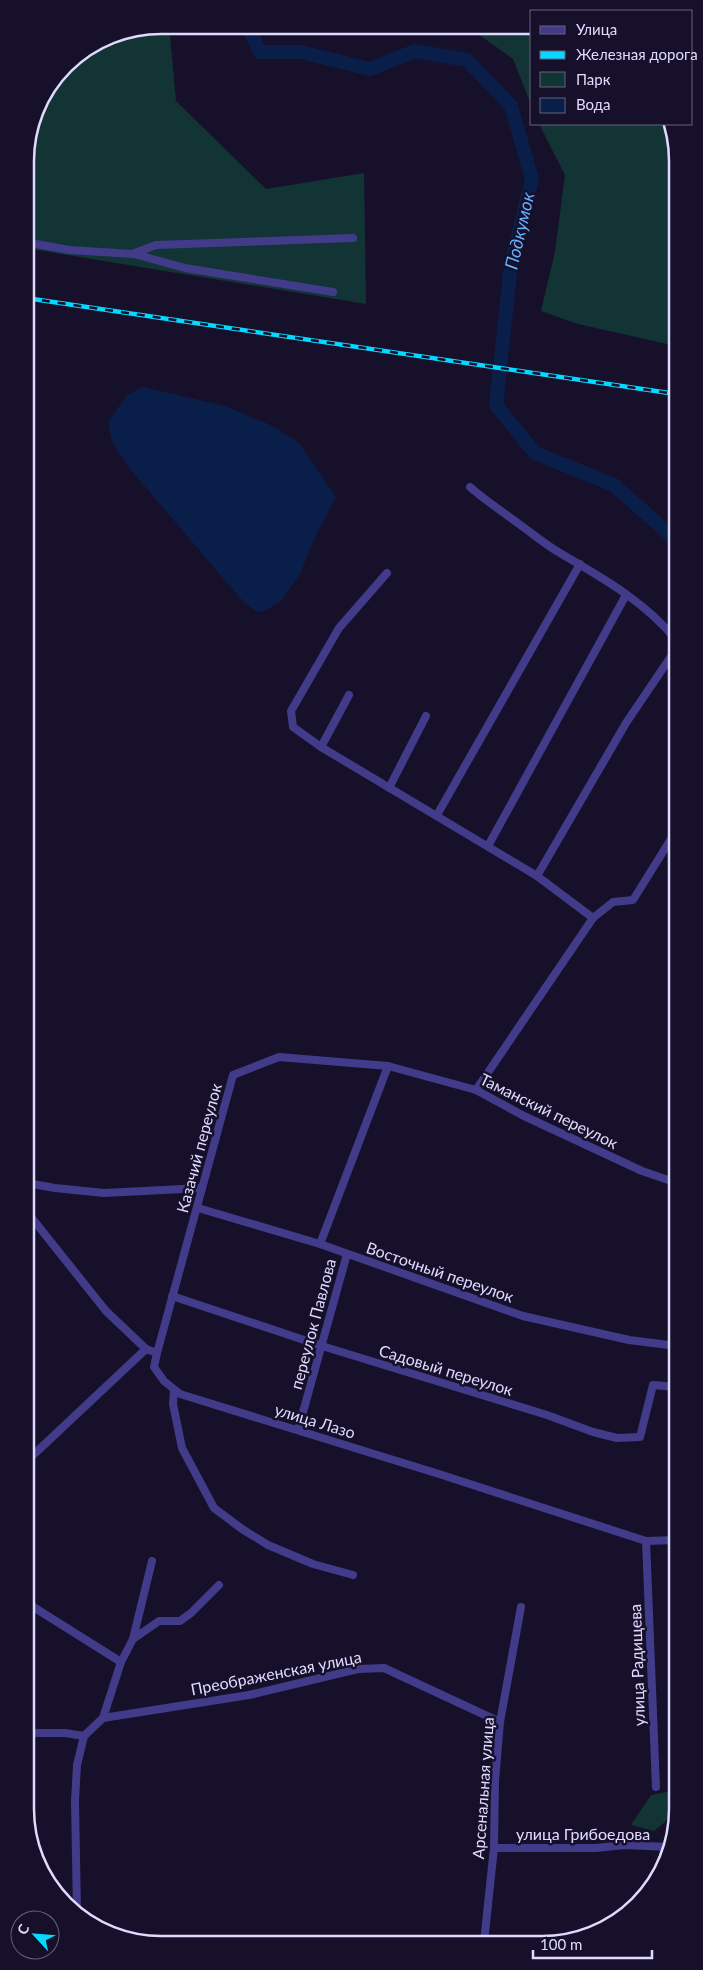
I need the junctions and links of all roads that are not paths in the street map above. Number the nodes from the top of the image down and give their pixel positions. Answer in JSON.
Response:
{"nodes":[{"id":1,"x":353,"y":238,"type":"dead end"},
{"id":2,"x":34,"y":243,"type":"edge"},
{"id":3,"x":130,"y":254,"type":"junction"},
{"id":4,"x":333,"y":292,"type":"dead end"},
{"id":5,"x":470,"y":487,"type":"dead end"},
{"id":6,"x":580,"y":564,"type":"junction"},
{"id":7,"x":387,"y":573,"type":"dead end"},
{"id":8,"x":626,"y":595,"type":"junction"},
{"id":9,"x":669,"y":631,"type":"edge"},
{"id":10,"x":669,"y":659,"type":"edge"},
{"id":11,"x":349,"y":695,"type":"dead end"},
{"id":12,"x":426,"y":716,"type":"dead end"},
{"id":13,"x":321,"y":747,"type":"junction"},
{"id":14,"x":389,"y":788,"type":"junction"},
{"id":15,"x":437,"y":815,"type":"junction"},
{"id":16,"x":669,"y":842,"type":"edge"},
{"id":17,"x":488,"y":846,"type":"junction"},
{"id":18,"x":537,"y":876,"type":"junction"},
{"id":19,"x":593,"y":918,"type":"junction"},
{"id":20,"x":388,"y":1066,"type":"junction"},
{"id":21,"x":476,"y":1090,"type":"junction"},
{"id":22,"x":669,"y":1179,"type":"edge"},
{"id":23,"x":34,"y":1184,"type":"edge"},
{"id":24,"x":202,"y":1188,"type":"junction"},
{"id":25,"x":198,"y":1208,"type":"junction"},
{"id":26,"x":34,"y":1221,"type":"edge"},
{"id":27,"x":320,"y":1244,"type":"junction"},
{"id":28,"x":347,"y":1254,"type":"junction"},
{"id":29,"x":172,"y":1296,"type":"junction"},
{"id":30,"x":669,"y":1345,"type":"edge"},
{"id":31,"x":322,"y":1346,"type":"junction"},
{"id":32,"x":146,"y":1349,"type":"junction"},
{"id":33,"x":157,"y":1353,"type":"junction"},
{"id":34,"x":669,"y":1386,"type":"edge"},
{"id":35,"x":174,"y":1390,"type":"junction"},
{"id":36,"x":298,"y":1430,"type":"junction"},
{"id":37,"x":34,"y":1454,"type":"edge"},
{"id":38,"x":669,"y":1540,"type":"edge"},
{"id":39,"x":646,"y":1541,"type":"junction"},
{"id":40,"x":152,"y":1562,"type":"dead end"},
{"id":41,"x":353,"y":1575,"type":"dead end"},
{"id":42,"x":219,"y":1585,"type":"dead end"},
{"id":43,"x":34,"y":1607,"type":"edge"},
{"id":44,"x":521,"y":1607,"type":"dead end"},
{"id":45,"x":133,"y":1639,"type":"junction"},
{"id":46,"x":121,"y":1662,"type":"junction"},
{"id":47,"x":103,"y":1718,"type":"junction"},
{"id":48,"x":500,"y":1722,"type":"junction"},
{"id":49,"x":34,"y":1733,"type":"edge"},
{"id":50,"x":84,"y":1736,"type":"junction"},
{"id":51,"x":656,"y":1787,"type":"dead end"},
{"id":52,"x":494,"y":1848,"type":"junction"},
{"id":53,"x":663,"y":1848,"type":"edge"},
{"id":54,"x":77,"y":1904,"type":"edge"},
{"id":55,"x":485,"y":1936,"type":"edge"}],
"edges":[{"from":1,"to":3,"type":"street"},
{"from":2,"to":3,"type":"street"},
{"from":3,"to":4,"type":"street"},
{"from":5,"to":6,"type":"street"},
{"from":6,"to":8,"type":"street"},
{"from":6,"to":15,"type":"street"},
{"from":7,"to":13,"type":"street"},
{"from":8,"to":9,"type":"street"},
{"from":8,"to":17,"type":"street"},
{"from":10,"to":18,"type":"street"},
{"from":11,"to":13,"type":"street"},
{"from":12,"to":14,"type":"street"},
{"from":13,"to":14,"type":"street"},
{"from":14,"to":15,"type":"street"},
{"from":15,"to":17,"type":"street"},
{"from":16,"to":19,"type":"street"},
{"from":17,"to":18,"type":"street"},
{"from":18,"to":19,"type":"street"},
{"from":19,"to":21,"type":"street"},
{"from":20,"to":21,"type":"street","name":"Таманский переулок"},
{"from":20,"to":24,"type":"street","name":"Казачий переулок"},
{"from":20,"to":27,"type":"street"},
{"from":21,"to":22,"type":"street","name":"Таманский переулок"},
{"from":23,"to":24,"type":"street"},
{"from":24,"to":25,"type":"street","name":"Казачий переулок"},
{"from":25,"to":27,"type":"street","name":"Восточный переулок"},
{"from":25,"to":29,"type":"street","name":"Казачий переулок"},
{"from":26,"to":32,"type":"street"},
{"from":27,"to":28,"type":"street","name":"Восточный переулок"},
{"from":28,"to":30,"type":"street","name":"Восточный переулок"},
{"from":28,"to":31,"type":"street","name":"переулок Павлова"},
{"from":29,"to":31,"type":"street","name":"Садовый переулок"},
{"from":29,"to":33,"type":"street","name":"Казачий переулок"},
{"from":31,"to":34,"type":"street","name":"Садовый переулок"},
{"from":31,"to":36,"type":"street","name":"переулок Павлова"},
{"from":32,"to":33,"type":"street"},
{"from":32,"to":37,"type":"street"},
{"from":33,"to":35,"type":"street","name":"улица Лазо"},
{"from":35,"to":36,"type":"street","name":"улица Лазо"},
{"from":35,"to":41,"type":"street"},
{"from":36,"to":39,"type":"street","name":"улица Лазо"},
{"from":38,"to":39,"type":"street","name":"улица Лазо"},
{"from":39,"to":51,"type":"street","name":"улица Радищева"},
{"from":40,"to":45,"type":"street"},
{"from":42,"to":45,"type":"street"},
{"from":43,"to":46,"type":"street"},
{"from":44,"to":48,"type":"street","name":"Арсенальная улица"},
{"from":45,"to":46,"type":"street"},
{"from":46,"to":47,"type":"street"},
{"from":47,"to":48,"type":"street","name":"Преображенская улица"},
{"from":47,"to":50,"type":"street"},
{"from":48,"to":52,"type":"street","name":"Арсенальная улица"},
{"from":49,"to":50,"type":"street"},
{"from":50,"to":54,"type":"street"},
{"from":52,"to":53,"type":"street","name":"улица Грибоедова"},
{"from":52,"to":55,"type":"street","name":"Арсенальная улица"}]}
